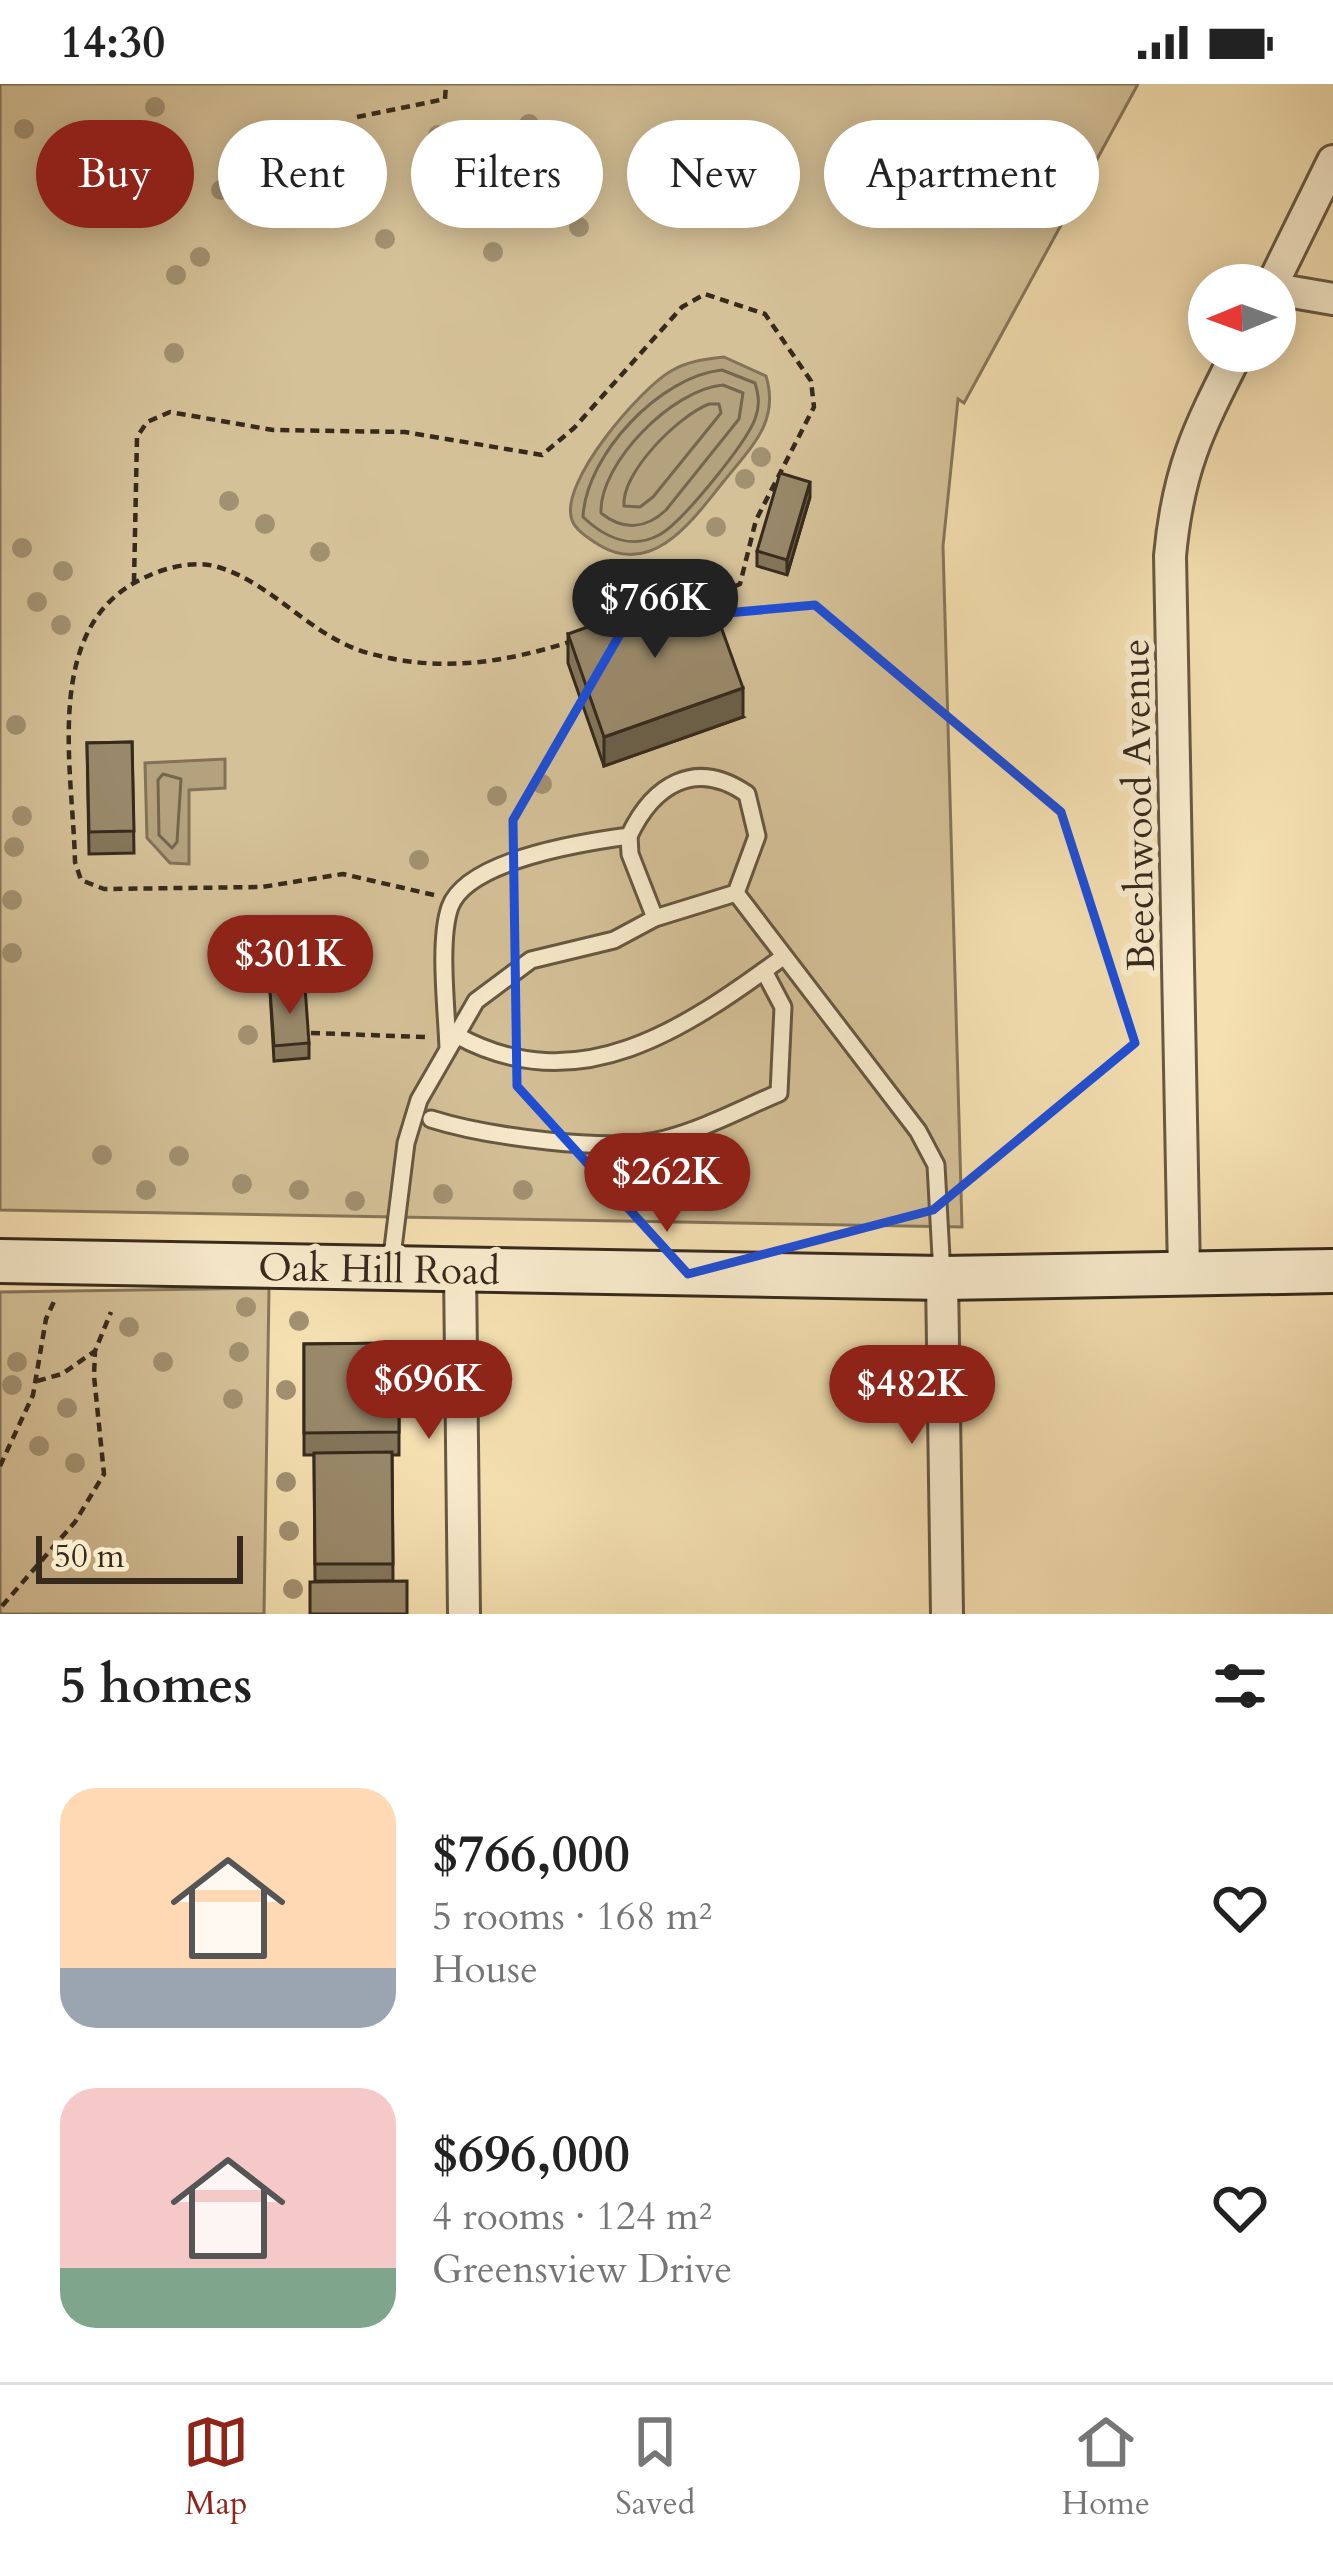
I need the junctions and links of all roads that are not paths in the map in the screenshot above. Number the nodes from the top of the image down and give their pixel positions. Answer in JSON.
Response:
{"nodes":[{"id":1,"x":1333,"y":161,"type":"edge"},
{"id":2,"x":1285,"y":264,"type":"edge"},
{"id":3,"x":1296,"y":291,"type":"edge"},
{"id":4,"x":1333,"y":299,"type":"edge"},
{"id":5,"x":1227,"y":372,"type":"edge"},
{"id":6,"x":629,"y":836,"type":"junction"},
{"id":7,"x":736,"y":893,"type":"junction"},
{"id":8,"x":655,"y":918,"type":"junction"},
{"id":9,"x":783,"y":957,"type":"junction"},
{"id":10,"x":764,"y":971,"type":"junction"},
{"id":11,"x":452,"y":1042,"type":"junction"},
{"id":12,"x":431,"y":1119,"type":"dead end"},
{"id":13,"x":0,"y":1262,"type":"edge"},
{"id":14,"x":391,"y":1267,"type":"junction"},
{"id":15,"x":460,"y":1270,"type":"junction"},
{"id":16,"x":1333,"y":1271,"type":"edge"},
{"id":17,"x":1184,"y":1272,"type":"junction"},
{"id":18,"x":942,"y":1278,"type":"junction"},
{"id":19,"x":464,"y":1614,"type":"edge"},
{"id":20,"x":947,"y":1614,"type":"edge"}],
"edges":[{"from":1,"to":2,"type":"street"},
{"from":3,"to":4,"type":"street"},
{"from":5,"to":17,"type":"street","name":"Beechwood Avenue"},
{"from":6,"to":7,"type":"lane"},
{"from":6,"to":8,"type":"lane"},
{"from":6,"to":11,"type":"lane"},
{"from":7,"to":8,"type":"lane"},
{"from":7,"to":9,"type":"lane"},
{"from":8,"to":11,"type":"lane"},
{"from":9,"to":10,"type":"lane"},
{"from":9,"to":18,"type":"lane"},
{"from":10,"to":11,"type":"lane"},
{"from":10,"to":12,"type":"lane"},
{"from":11,"to":14,"type":"lane"},
{"from":13,"to":14,"type":"street","name":"Oak Hill Road"},
{"from":14,"to":15,"type":"street","name":"Oak Hill Road"},
{"from":15,"to":18,"type":"street","name":"Oak Hill Road"},
{"from":15,"to":19,"type":"street"},
{"from":16,"to":17,"type":"street","name":"Oak Hill Road"},
{"from":17,"to":18,"type":"street","name":"Oak Hill Road"},
{"from":18,"to":20,"type":"street"}]}
